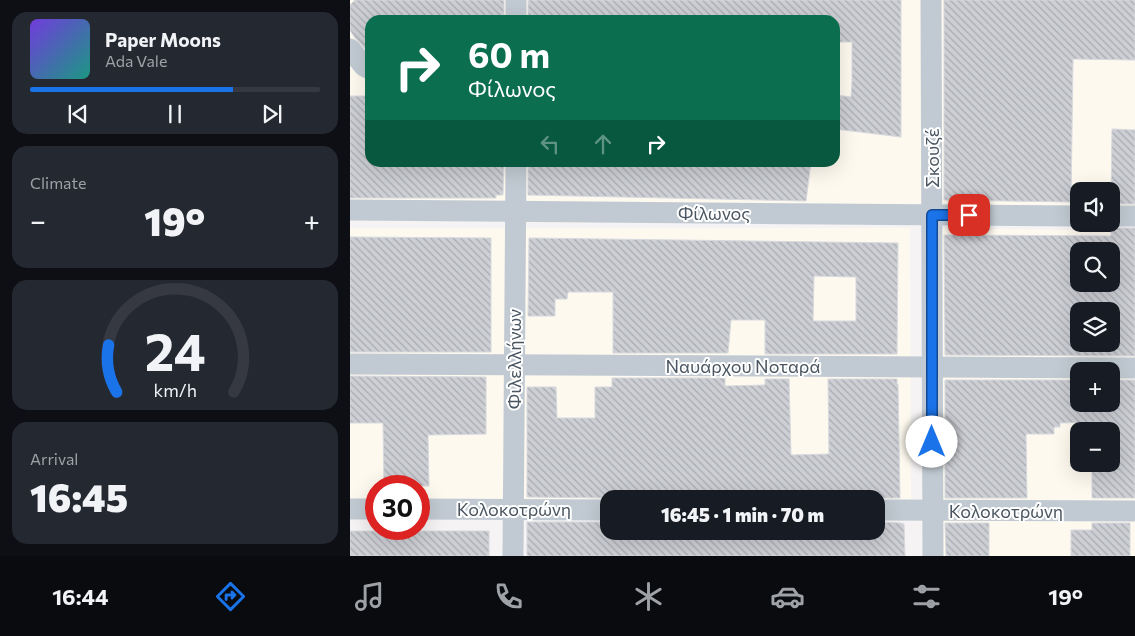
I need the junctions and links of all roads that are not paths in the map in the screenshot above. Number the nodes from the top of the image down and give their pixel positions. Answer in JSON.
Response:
{"nodes":[{"id":1,"x":516,"y":0,"type":"edge"},
{"id":2,"x":931,"y":0,"type":"edge"},
{"id":3,"x":516,"y":15,"type":"edge"},
{"id":4,"x":350,"y":49,"type":"edge"},
{"id":5,"x":365,"y":66,"type":"edge"},
{"id":6,"x":516,"y":167,"type":"edge"},
{"id":7,"x":350,"y":210,"type":"edge"},
{"id":8,"x":515,"y":211,"type":"junction"},
{"id":9,"x":932,"y":215,"type":"junction"},
{"id":10,"x":1070,"y":216,"type":"edge"},
{"id":11,"x":1120,"y":216,"type":"edge"},
{"id":12,"x":1135,"y":216,"type":"edge"},
{"id":13,"x":350,"y":364,"type":"edge"},
{"id":14,"x":514,"y":365,"type":"junction"},
{"id":15,"x":932,"y":367,"type":"junction"},
{"id":16,"x":1135,"y":368,"type":"edge"},
{"id":17,"x":350,"y":509,"type":"edge"},
{"id":18,"x":365,"y":509,"type":"edge"},
{"id":19,"x":430,"y":509,"type":"edge"},
{"id":20,"x":514,"y":509,"type":"junction"},
{"id":21,"x":600,"y":510,"type":"edge"},
{"id":22,"x":885,"y":510,"type":"edge"},
{"id":23,"x":933,"y":510,"type":"junction"},
{"id":24,"x":1135,"y":511,"type":"edge"},
{"id":25,"x":514,"y":556,"type":"edge"},
{"id":26,"x":933,"y":556,"type":"edge"}],
"edges":[{"from":1,"to":3,"type":"street"},
{"from":2,"to":9,"type":"street","name":"Σκουζέ"},
{"from":4,"to":5,"type":"street"},
{"from":6,"to":8,"type":"street","name":"Φιλελλήνων"},
{"from":7,"to":8,"type":"street","name":"Φίλωνος"},
{"from":8,"to":9,"type":"street","name":"Φίλωνος"},
{"from":8,"to":14,"type":"street","name":"Φιλελλήνων"},
{"from":9,"to":10,"type":"street","name":"Φίλωνος"},
{"from":9,"to":15,"type":"street","name":"Σκουζέ"},
{"from":11,"to":12,"type":"street"},
{"from":13,"to":14,"type":"street","name":"Ναυάρχου Νοταρά"},
{"from":14,"to":15,"type":"street","name":"Ναυάρχου Νοταρά"},
{"from":14,"to":20,"type":"street","name":"Φιλελλήνων"},
{"from":15,"to":16,"type":"street","name":"Ναυάρχου Νοταρά"},
{"from":15,"to":23,"type":"street","name":"Σκουζέ"},
{"from":17,"to":18,"type":"street"},
{"from":19,"to":20,"type":"street","name":"Κολοκοτρώνη"},
{"from":20,"to":21,"type":"street","name":"Κολοκοτρώνη"},
{"from":20,"to":25,"type":"street","name":"Φιλελλήνων"},
{"from":22,"to":23,"type":"street","name":"Κολοκοτρώνη"},
{"from":23,"to":24,"type":"street","name":"Κολοκοτρώνη"},
{"from":23,"to":26,"type":"street","name":"Σκουζέ"}]}
